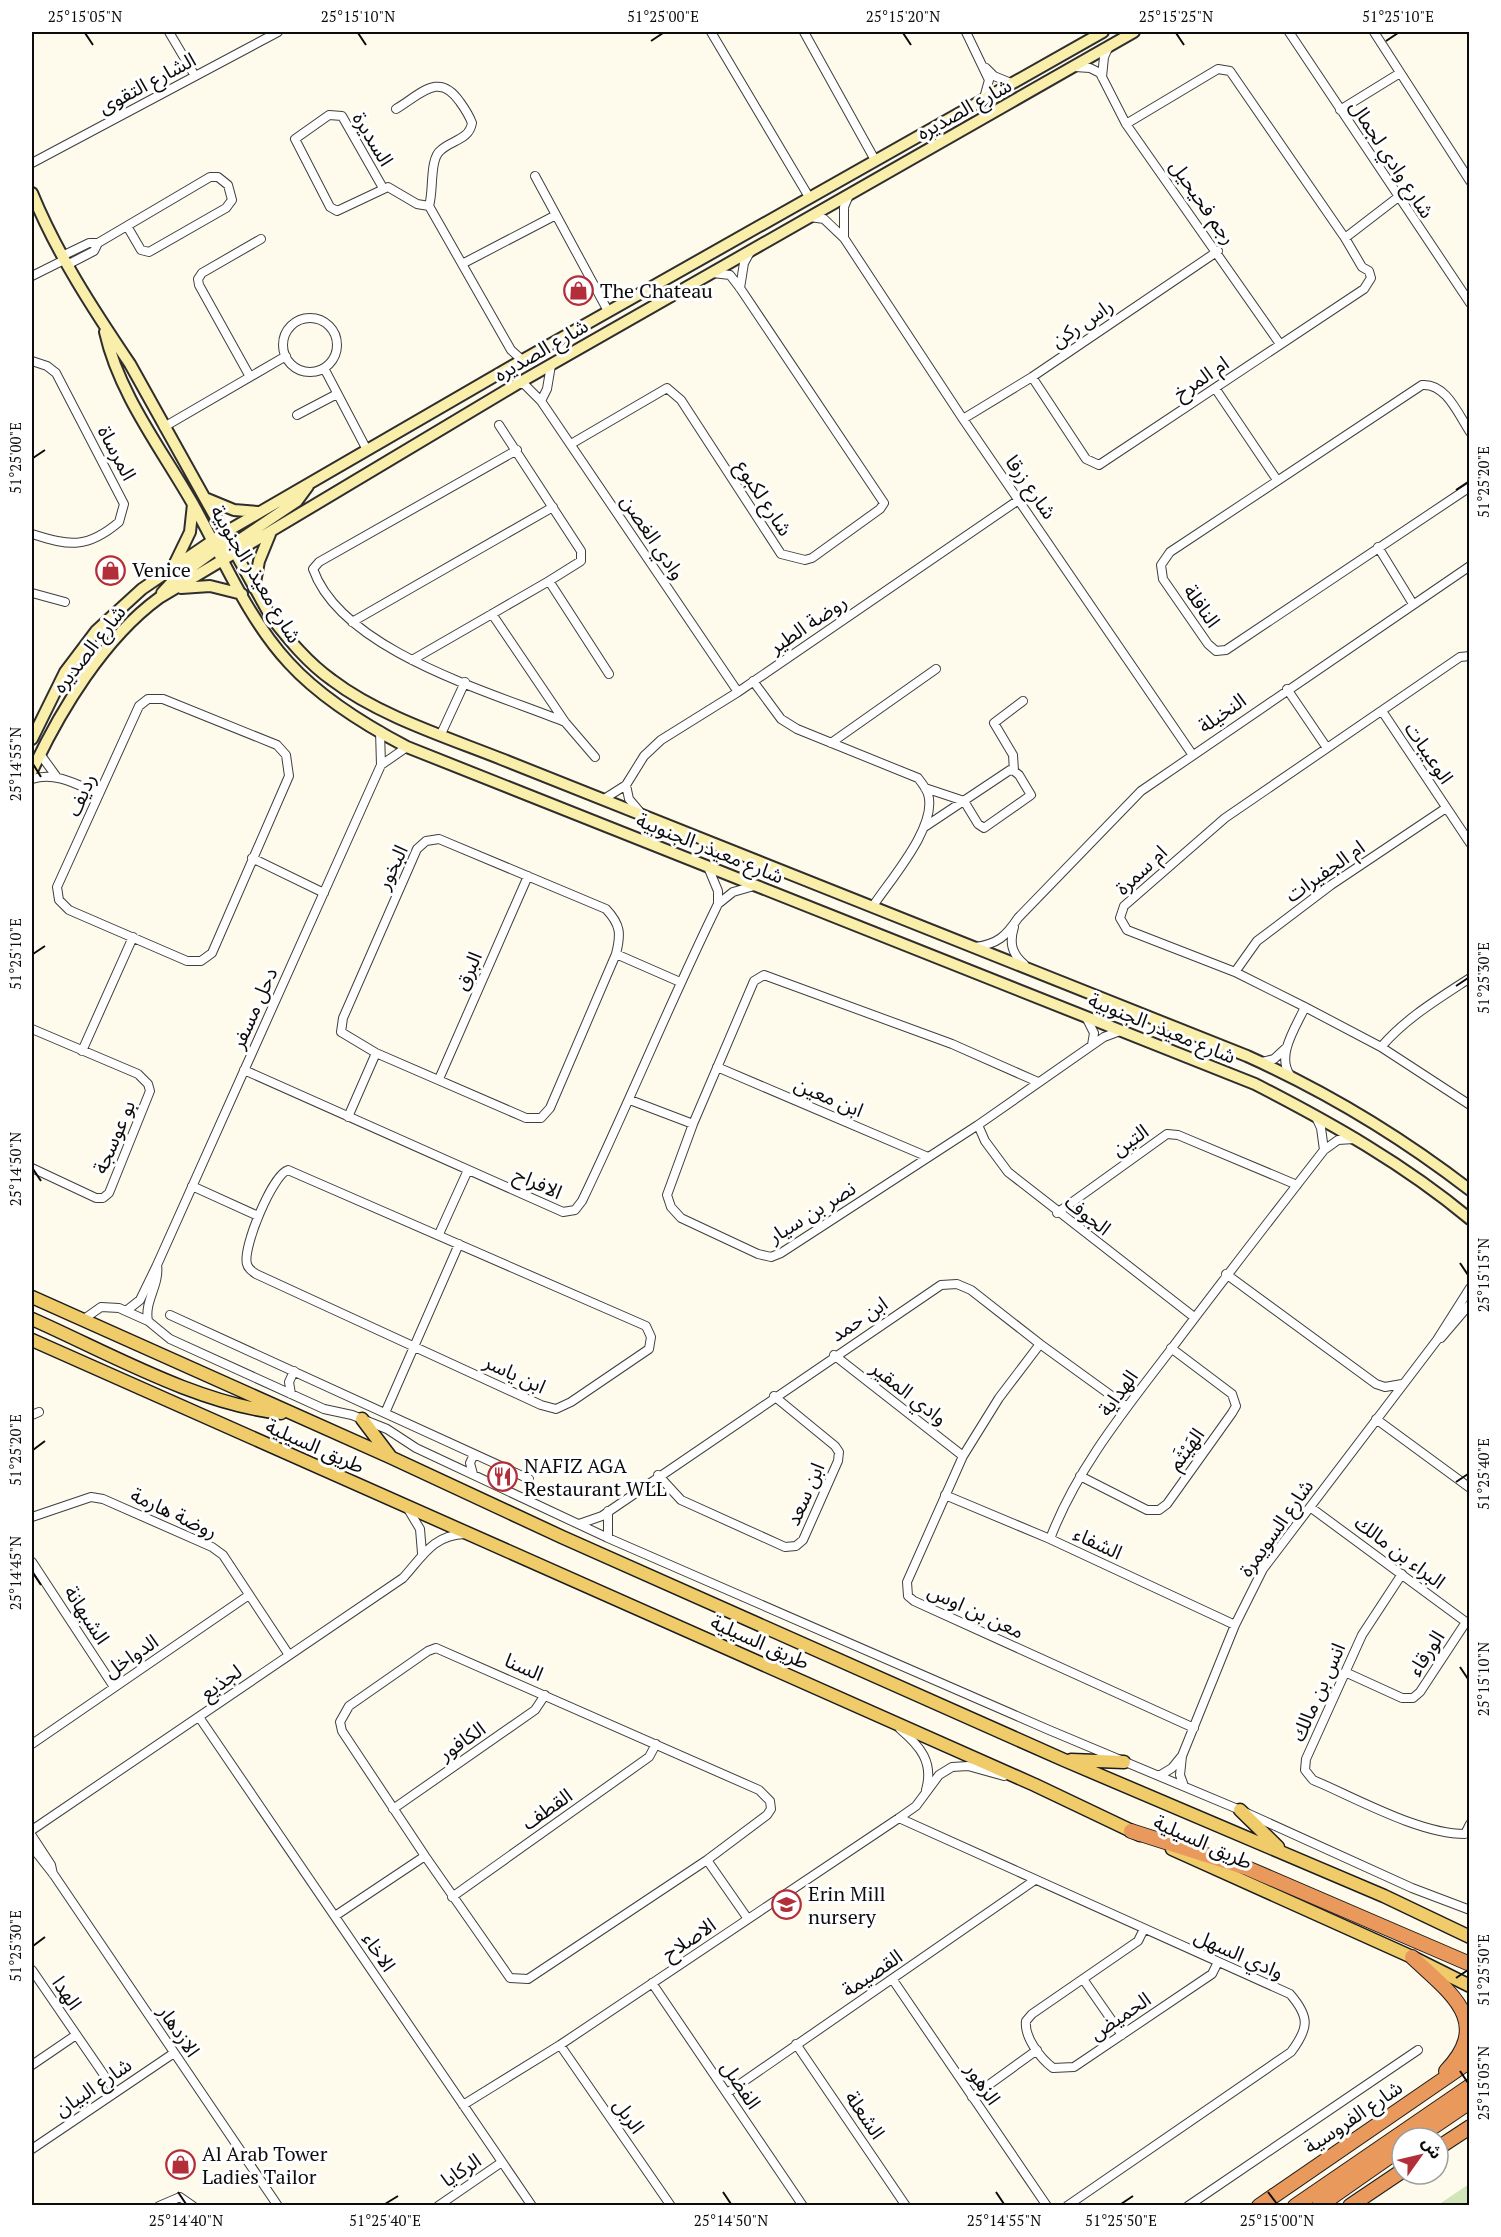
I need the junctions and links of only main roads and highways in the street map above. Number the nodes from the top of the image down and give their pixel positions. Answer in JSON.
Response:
{"nodes":[{"id":1,"x":32,"y":1297,"type":"edge"},
{"id":2,"x":32,"y":1319,"type":"edge"},
{"id":3,"x":32,"y":1340,"type":"edge"},
{"id":4,"x":295,"y":1415,"type":"junction"},
{"id":5,"x":362,"y":1419,"type":"road end"},
{"id":6,"x":390,"y":1457,"type":"junction"},
{"id":7,"x":1064,"y":1760,"type":"junction"},
{"id":8,"x":1124,"y":1762,"type":"road end"},
{"id":9,"x":1240,"y":1810,"type":"road end"},
{"id":10,"x":1131,"y":1831,"type":"junction"},
{"id":11,"x":1283,"y":1852,"type":"junction"},
{"id":12,"x":1470,"y":1937,"type":"edge"},
{"id":13,"x":1412,"y":1957,"type":"junction"},
{"id":14,"x":1470,"y":1964,"type":"edge"},
{"id":15,"x":1470,"y":1986,"type":"edge"},
{"id":16,"x":1470,"y":2061,"type":"edge"},
{"id":17,"x":1470,"y":2086,"type":"edge"},
{"id":18,"x":1426,"y":2091,"type":"junction"},
{"id":19,"x":1470,"y":2102,"type":"edge"},
{"id":20,"x":1435,"y":2126,"type":"edge"},
{"id":21,"x":1470,"y":2127,"type":"edge"},
{"id":22,"x":1470,"y":2132,"type":"edge"},
{"id":23,"x":1450,"y":2141,"type":"edge"},
{"id":24,"x":1450,"y":2142,"type":"edge"},
{"id":25,"x":1390,"y":2156,"type":"edge"},
{"id":26,"x":1390,"y":2179,"type":"edge"},
{"id":27,"x":1259,"y":2205,"type":"edge"},
{"id":28,"x":1295,"y":2205,"type":"edge"},
{"id":29,"x":1319,"y":2205,"type":"edge"},
{"id":30,"x":1350,"y":2205,"type":"edge"}],
"edges":[{"from":1,"to":4,"type":"main road","name":"طريق السيلية"},
{"from":2,"to":4,"type":"main road"},
{"from":3,"to":10,"type":"main road","name":"طريق السيلية"},
{"from":4,"to":6,"type":"main road","name":"طريق السيلية"},
{"from":5,"to":6,"type":"main road"},
{"from":6,"to":7,"type":"main road","name":"طريق السيلية"},
{"from":7,"to":8,"type":"main road"},
{"from":7,"to":11,"type":"main road","name":"طريق السيلية"},
{"from":9,"to":11,"type":"main road"},
{"from":10,"to":13,"type":"main road","name":"طريق السيلية"},
{"from":10,"to":14,"type":"highway"},
{"from":11,"to":12,"type":"main road","name":"طريق السيلية"},
{"from":13,"to":15,"type":"main road","name":"طريق السيلية"},
{"from":13,"to":18,"type":"highway"},
{"from":16,"to":18,"type":"highway","name":"شارع الفروسية"},
{"from":17,"to":28,"type":"highway"},
{"from":18,"to":27,"type":"highway","name":"شارع الفروسية"},
{"from":19,"to":20,"type":"highway"},
{"from":21,"to":23,"type":"highway"},
{"from":22,"to":24,"type":"highway"},
{"from":25,"to":29,"type":"highway"},
{"from":26,"to":30,"type":"highway"}]}
